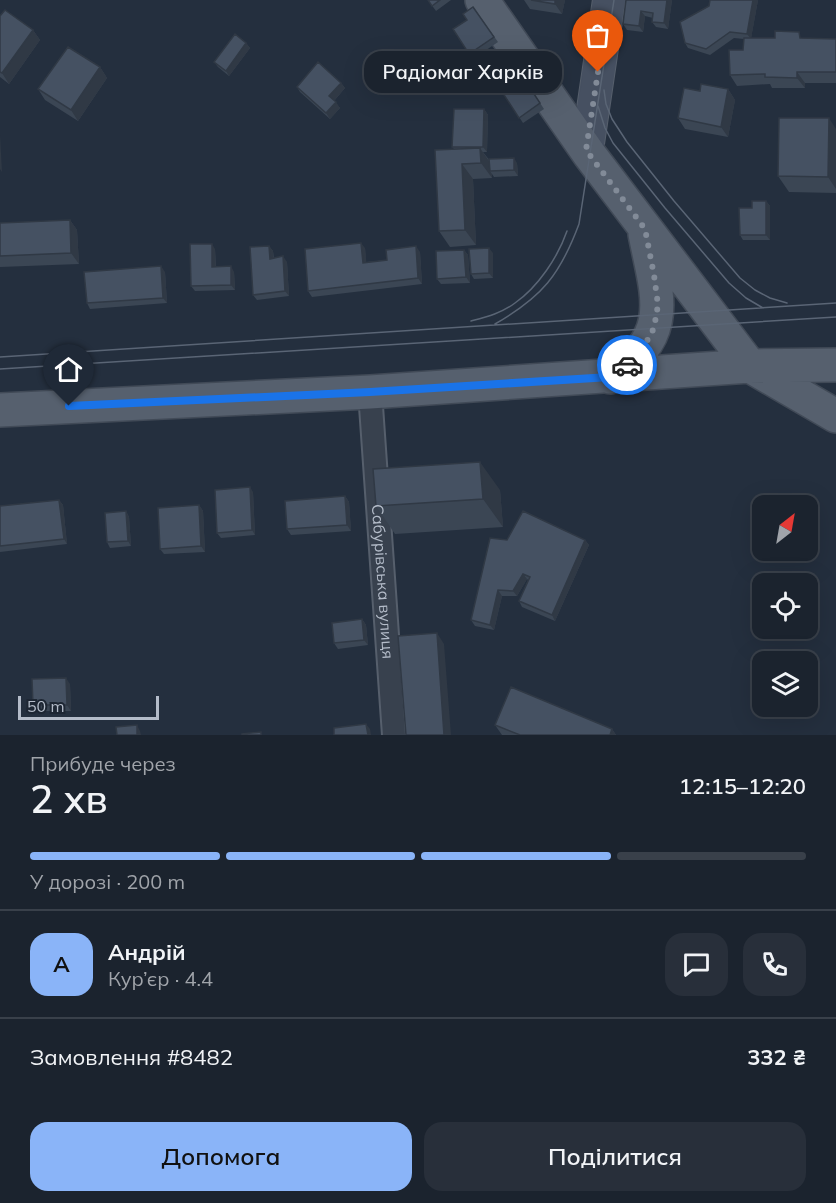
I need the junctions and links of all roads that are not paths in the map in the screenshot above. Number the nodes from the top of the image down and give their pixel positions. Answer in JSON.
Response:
{"nodes":[{"id":1,"x":482,"y":0,"type":"edge"},
{"id":2,"x":609,"y":0,"type":"edge"},
{"id":3,"x":586,"y":150,"type":"junction"},
{"id":4,"x":645,"y":229,"type":"junction"},
{"id":5,"x":836,"y":365,"type":"edge"},
{"id":6,"x":750,"y":366,"type":"junction"},
{"id":7,"x":610,"y":377,"type":"junction"},
{"id":8,"x":370,"y":392,"type":"junction"},
{"id":9,"x":0,"y":410,"type":"edge"},
{"id":10,"x":836,"y":416,"type":"edge"},
{"id":11,"x":394,"y":735,"type":"edge"}],
"edges":[{"from":1,"to":3,"type":"main road"},
{"from":2,"to":3,"type":"main road"},
{"from":3,"to":4,"type":"main road"},
{"from":4,"to":6,"type":"main road"},
{"from":4,"to":7,"type":"main road"},
{"from":5,"to":6,"type":"main road"},
{"from":6,"to":7,"type":"main road"},
{"from":6,"to":10,"type":"main road"},
{"from":7,"to":8,"type":"main road"},
{"from":8,"to":9,"type":"main road"},
{"from":8,"to":11,"type":"street","name":"Сабурівська вулиця"}]}
